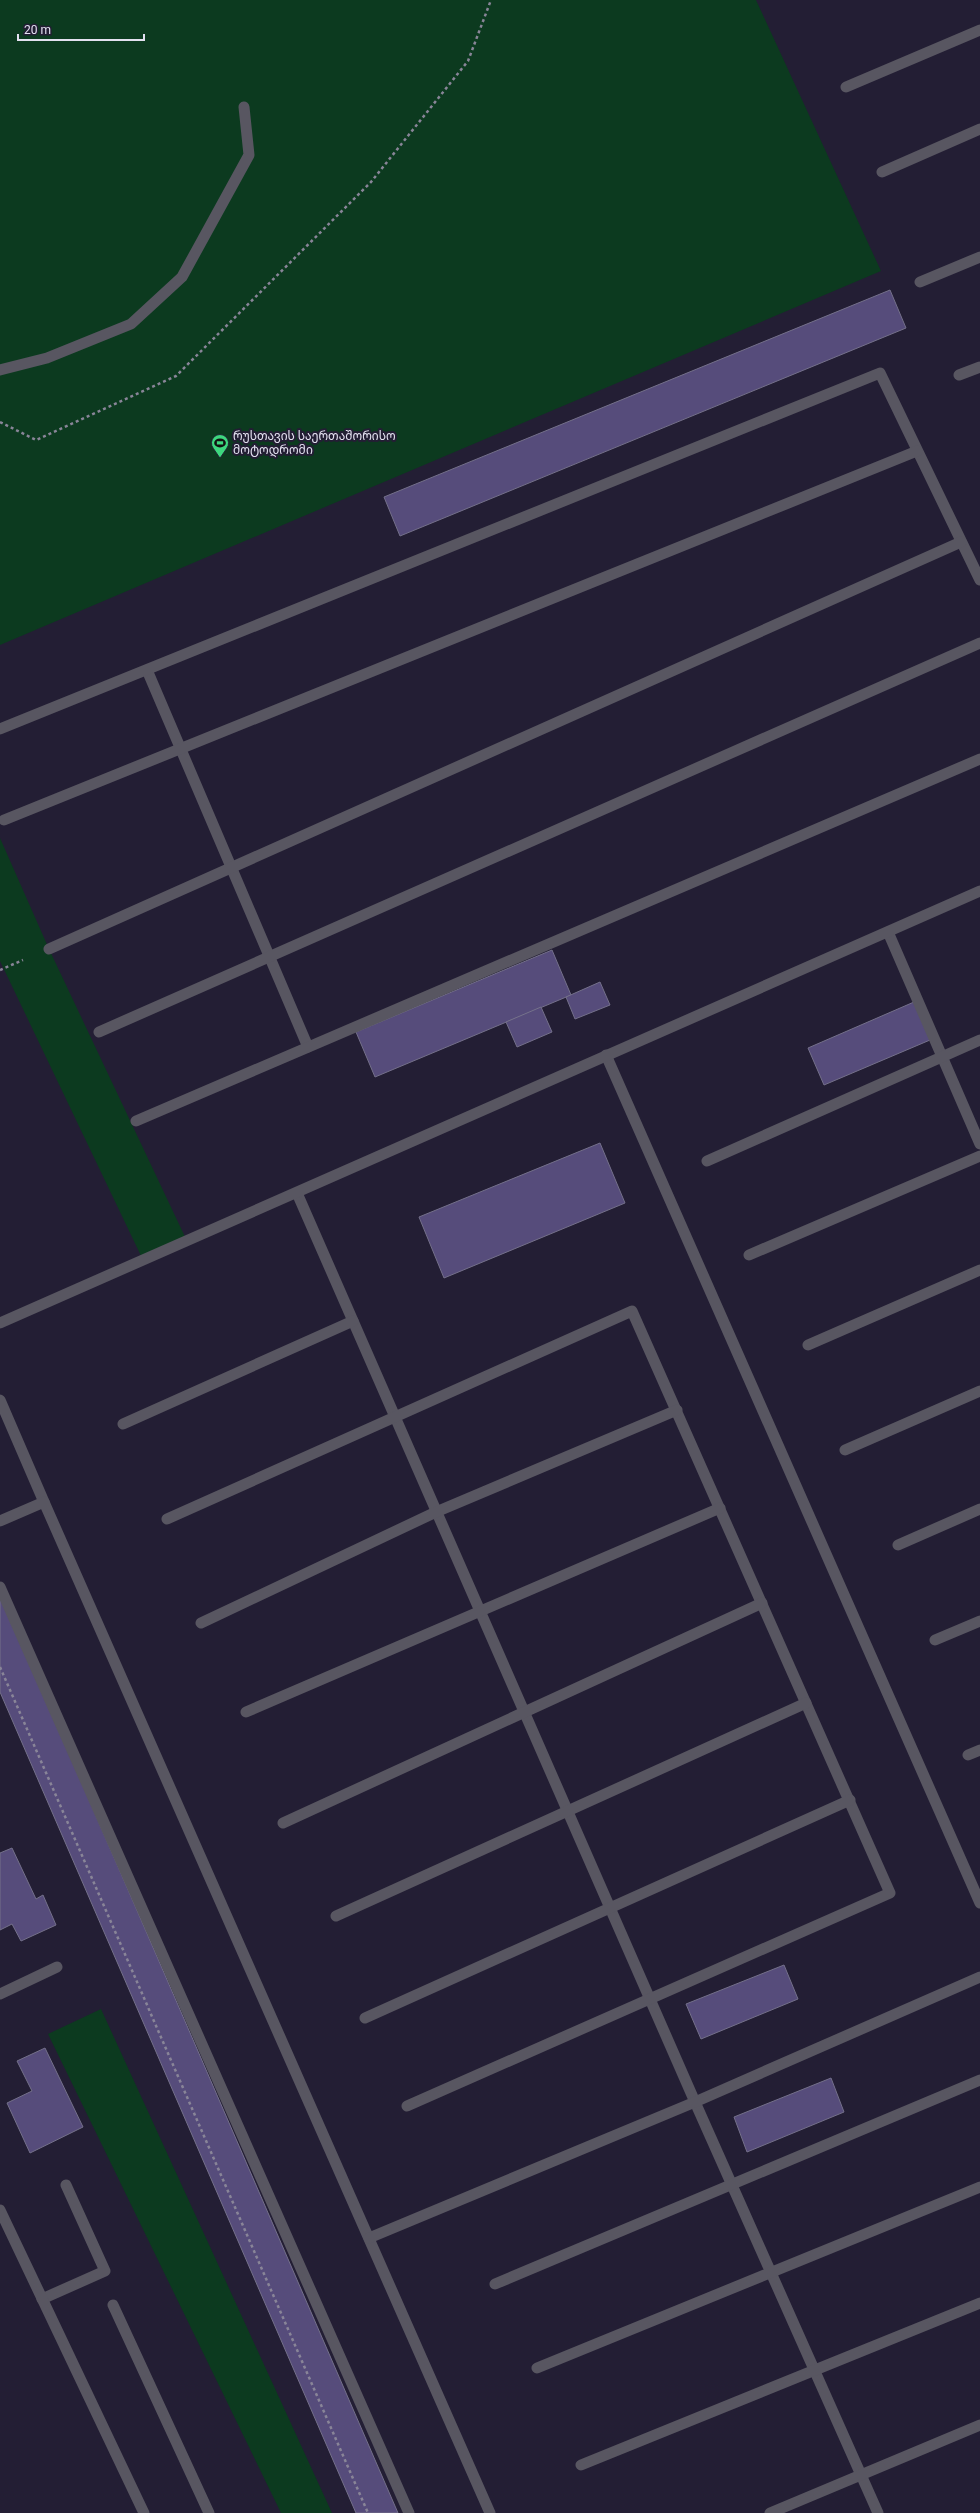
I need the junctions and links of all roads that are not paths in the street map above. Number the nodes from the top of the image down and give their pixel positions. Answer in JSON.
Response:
{"nodes":[{"id":1,"x":980,"y":30,"type":"edge"},
{"id":2,"x":846,"y":87,"type":"dead end"},
{"id":3,"x":244,"y":107,"type":"dead end"},
{"id":4,"x":980,"y":129,"type":"edge"},
{"id":5,"x":882,"y":172,"type":"dead end"},
{"id":6,"x":980,"y":257,"type":"edge"},
{"id":7,"x":920,"y":282,"type":"dead end"},
{"id":8,"x":980,"y":367,"type":"edge"},
{"id":9,"x":0,"y":370,"type":"edge"},
{"id":10,"x":959,"y":376,"type":"dead end"},
{"id":11,"x":917,"y":451,"type":"junction"},
{"id":12,"x":961,"y":542,"type":"junction"},
{"id":13,"x":980,"y":580,"type":"edge"},
{"id":14,"x":980,"y":642,"type":"edge"},
{"id":15,"x":147,"y":670,"type":"junction"},
{"id":16,"x":0,"y":729,"type":"edge"},
{"id":17,"x":180,"y":748,"type":"junction"},
{"id":18,"x":980,"y":759,"type":"edge"},
{"id":19,"x":4,"y":820,"type":"dead end"},
{"id":20,"x":232,"y":868,"type":"junction"},
{"id":21,"x":980,"y":891,"type":"edge"},
{"id":22,"x":888,"y":932,"type":"junction"},
{"id":23,"x":49,"y":949,"type":"dead end"},
{"id":24,"x":99,"y":1032,"type":"dead end"},
{"id":25,"x":980,"y":1040,"type":"edge"},
{"id":26,"x":308,"y":1047,"type":"junction"},
{"id":27,"x":606,"y":1055,"type":"junction"},
{"id":28,"x":943,"y":1057,"type":"junction"},
{"id":29,"x":136,"y":1121,"type":"dead end"},
{"id":30,"x":980,"y":1144,"type":"edge"},
{"id":31,"x":980,"y":1156,"type":"edge"},
{"id":32,"x":707,"y":1161,"type":"dead end"},
{"id":33,"x":297,"y":1193,"type":"junction"},
{"id":34,"x":749,"y":1255,"type":"dead end"},
{"id":35,"x":980,"y":1270,"type":"edge"},
{"id":36,"x":353,"y":1321,"type":"junction"},
{"id":37,"x":0,"y":1323,"type":"edge"},
{"id":38,"x":808,"y":1345,"type":"dead end"},
{"id":39,"x":980,"y":1391,"type":"edge"},
{"id":40,"x":0,"y":1400,"type":"edge"},
{"id":41,"x":677,"y":1410,"type":"junction"},
{"id":42,"x":395,"y":1417,"type":"junction"},
{"id":43,"x":123,"y":1424,"type":"dead end"},
{"id":44,"x":845,"y":1450,"type":"dead end"},
{"id":45,"x":44,"y":1502,"type":"junction"},
{"id":46,"x":720,"y":1508,"type":"junction"},
{"id":47,"x":980,"y":1508,"type":"edge"},
{"id":48,"x":436,"y":1512,"type":"junction"},
{"id":49,"x":167,"y":1519,"type":"dead end"},
{"id":50,"x":0,"y":1521,"type":"edge"},
{"id":51,"x":898,"y":1545,"type":"dead end"},
{"id":52,"x":0,"y":1587,"type":"edge"},
{"id":53,"x":762,"y":1603,"type":"junction"},
{"id":54,"x":480,"y":1611,"type":"junction"},
{"id":55,"x":980,"y":1621,"type":"edge"},
{"id":56,"x":202,"y":1623,"type":"dead end"},
{"id":57,"x":935,"y":1640,"type":"dead end"},
{"id":58,"x":806,"y":1703,"type":"junction"},
{"id":59,"x":246,"y":1712,"type":"dead end"},
{"id":60,"x":524,"y":1712,"type":"junction"},
{"id":61,"x":980,"y":1750,"type":"edge"},
{"id":62,"x":968,"y":1755,"type":"dead end"},
{"id":63,"x":850,"y":1800,"type":"junction"},
{"id":64,"x":568,"y":1811,"type":"junction"},
{"id":65,"x":283,"y":1823,"type":"dead end"},
{"id":66,"x":980,"y":1903,"type":"edge"},
{"id":67,"x":610,"y":1908,"type":"junction"},
{"id":68,"x":336,"y":1916,"type":"dead end"},
{"id":69,"x":57,"y":1967,"type":"dead end"},
{"id":70,"x":980,"y":1977,"type":"edge"},
{"id":71,"x":0,"y":1994,"type":"edge"},
{"id":72,"x":650,"y":1999,"type":"junction"},
{"id":73,"x":365,"y":2018,"type":"dead end"},
{"id":74,"x":980,"y":2080,"type":"edge"},
{"id":75,"x":695,"y":2102,"type":"junction"},
{"id":76,"x":407,"y":2106,"type":"dead end"},
{"id":77,"x":66,"y":2185,"type":"dead end"},
{"id":78,"x":731,"y":2185,"type":"junction"},
{"id":79,"x":980,"y":2187,"type":"edge"},
{"id":80,"x":0,"y":2210,"type":"edge"},
{"id":81,"x":369,"y":2238,"type":"junction"},
{"id":82,"x":771,"y":2273,"type":"junction"},
{"id":83,"x":495,"y":2284,"type":"dead end"},
{"id":84,"x":42,"y":2299,"type":"junction"},
{"id":85,"x":980,"y":2303,"type":"edge"},
{"id":86,"x":113,"y":2305,"type":"dead end"},
{"id":87,"x":538,"y":2368,"type":"dead end"},
{"id":88,"x":814,"y":2370,"type":"junction"},
{"id":89,"x":980,"y":2425,"type":"edge"},
{"id":90,"x":581,"y":2465,"type":"dead end"},
{"id":91,"x":861,"y":2475,"type":"junction"},
{"id":92,"x":144,"y":2513,"type":"edge"},
{"id":93,"x":209,"y":2513,"type":"edge"},
{"id":94,"x":409,"y":2513,"type":"edge"},
{"id":95,"x":490,"y":2513,"type":"edge"},
{"id":96,"x":770,"y":2513,"type":"edge"},
{"id":97,"x":878,"y":2513,"type":"edge"}],
"edges":[{"from":1,"to":2,"type":"street"},
{"from":3,"to":9,"type":"street"},
{"from":4,"to":5,"type":"street"},
{"from":6,"to":7,"type":"street"},
{"from":8,"to":10,"type":"street"},
{"from":11,"to":12,"type":"street"},
{"from":11,"to":15,"type":"street"},
{"from":11,"to":17,"type":"street"},
{"from":12,"to":13,"type":"street"},
{"from":12,"to":20,"type":"street"},
{"from":14,"to":24,"type":"street"},
{"from":15,"to":16,"type":"street"},
{"from":15,"to":17,"type":"street"},
{"from":17,"to":19,"type":"street"},
{"from":17,"to":20,"type":"street"},
{"from":18,"to":26,"type":"street"},
{"from":20,"to":23,"type":"street"},
{"from":20,"to":26,"type":"street"},
{"from":21,"to":22,"type":"street"},
{"from":22,"to":27,"type":"street"},
{"from":22,"to":28,"type":"street"},
{"from":25,"to":28,"type":"street"},
{"from":26,"to":29,"type":"street"},
{"from":27,"to":33,"type":"street"},
{"from":27,"to":66,"type":"street"},
{"from":28,"to":30,"type":"street"},
{"from":28,"to":32,"type":"street"},
{"from":31,"to":34,"type":"street"},
{"from":33,"to":36,"type":"street"},
{"from":33,"to":37,"type":"street"},
{"from":35,"to":38,"type":"street"},
{"from":36,"to":42,"type":"street"},
{"from":36,"to":43,"type":"street"},
{"from":39,"to":44,"type":"street"},
{"from":40,"to":45,"type":"street"},
{"from":41,"to":42,"type":"street"},
{"from":41,"to":46,"type":"street"},
{"from":41,"to":48,"type":"street"},
{"from":42,"to":48,"type":"street"},
{"from":42,"to":49,"type":"street"},
{"from":45,"to":50,"type":"street"},
{"from":45,"to":81,"type":"street"},
{"from":46,"to":53,"type":"street"},
{"from":46,"to":54,"type":"street"},
{"from":47,"to":51,"type":"street"},
{"from":48,"to":54,"type":"street"},
{"from":48,"to":56,"type":"street"},
{"from":52,"to":94,"type":"street"},
{"from":53,"to":58,"type":"street"},
{"from":53,"to":60,"type":"street"},
{"from":54,"to":59,"type":"street"},
{"from":54,"to":60,"type":"street"},
{"from":55,"to":57,"type":"street"},
{"from":58,"to":63,"type":"street"},
{"from":58,"to":64,"type":"street"},
{"from":60,"to":64,"type":"street"},
{"from":60,"to":65,"type":"street"},
{"from":61,"to":62,"type":"street"},
{"from":63,"to":67,"type":"street"},
{"from":63,"to":72,"type":"street"},
{"from":64,"to":67,"type":"street"},
{"from":64,"to":68,"type":"street"},
{"from":67,"to":72,"type":"street"},
{"from":67,"to":73,"type":"street"},
{"from":69,"to":71,"type":"street"},
{"from":70,"to":75,"type":"street"},
{"from":72,"to":75,"type":"street"},
{"from":72,"to":76,"type":"street"},
{"from":74,"to":78,"type":"street"},
{"from":75,"to":78,"type":"street"},
{"from":75,"to":81,"type":"street"},
{"from":77,"to":84,"type":"street"},
{"from":78,"to":82,"type":"street"},
{"from":78,"to":83,"type":"street"},
{"from":79,"to":82,"type":"street"},
{"from":80,"to":84,"type":"street"},
{"from":81,"to":95,"type":"street"},
{"from":82,"to":87,"type":"street"},
{"from":82,"to":88,"type":"street"},
{"from":84,"to":92,"type":"street"},
{"from":85,"to":88,"type":"street"},
{"from":86,"to":93,"type":"street"},
{"from":88,"to":90,"type":"street"},
{"from":88,"to":91,"type":"street"},
{"from":89,"to":91,"type":"street"},
{"from":91,"to":96,"type":"street"},
{"from":91,"to":97,"type":"street"}]}
